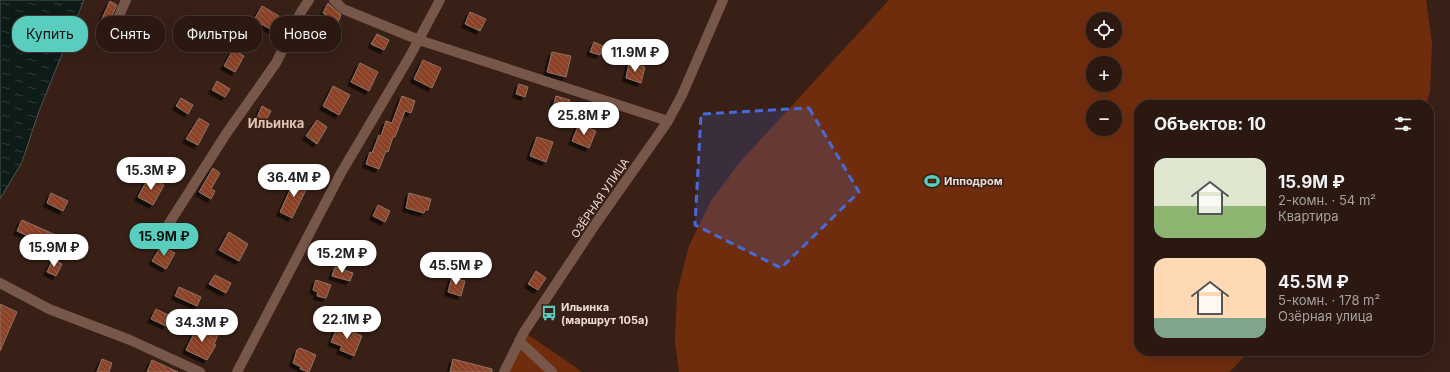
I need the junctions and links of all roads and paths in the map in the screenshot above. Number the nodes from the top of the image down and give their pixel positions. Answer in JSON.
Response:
{"nodes":[{"id":1,"x":126,"y":0,"type":"edge"},
{"id":2,"x":309,"y":0,"type":"edge"},
{"id":3,"x":334,"y":0,"type":"edge"},
{"id":4,"x":440,"y":0,"type":"edge"},
{"id":5,"x":723,"y":0,"type":"edge"},
{"id":6,"x":119,"y":16,"type":"edge"},
{"id":7,"x":419,"y":40,"type":"junction"},
{"id":8,"x":668,"y":121,"type":"junction"},
{"id":9,"x":168,"y":225,"type":"dead end"},
{"id":10,"x":0,"y":283,"type":"edge"},
{"id":11,"x":519,"y":341,"type":"junction"},
{"id":12,"x":200,"y":372,"type":"edge"},
{"id":13,"x":237,"y":372,"type":"edge"},
{"id":14,"x":504,"y":372,"type":"edge"},
{"id":15,"x":552,"y":372,"type":"edge"}],
"edges":[{"from":1,"to":6,"type":"street"},
{"from":2,"to":9,"type":"street"},
{"from":3,"to":7,"type":"street"},
{"from":4,"to":7,"type":"street"},
{"from":5,"to":8,"type":"street","name":"ОЗЁРНАЯ УЛИЦА"},
{"from":7,"to":8,"type":"street"},
{"from":7,"to":13,"type":"street"},
{"from":8,"to":11,"type":"street","name":"ОЗЁРНАЯ УЛИЦА"},
{"from":10,"to":12,"type":"street"},
{"from":11,"to":14,"type":"street","name":"ОЗЁРНАЯ УЛИЦА"},
{"from":11,"to":15,"type":"street"}]}
